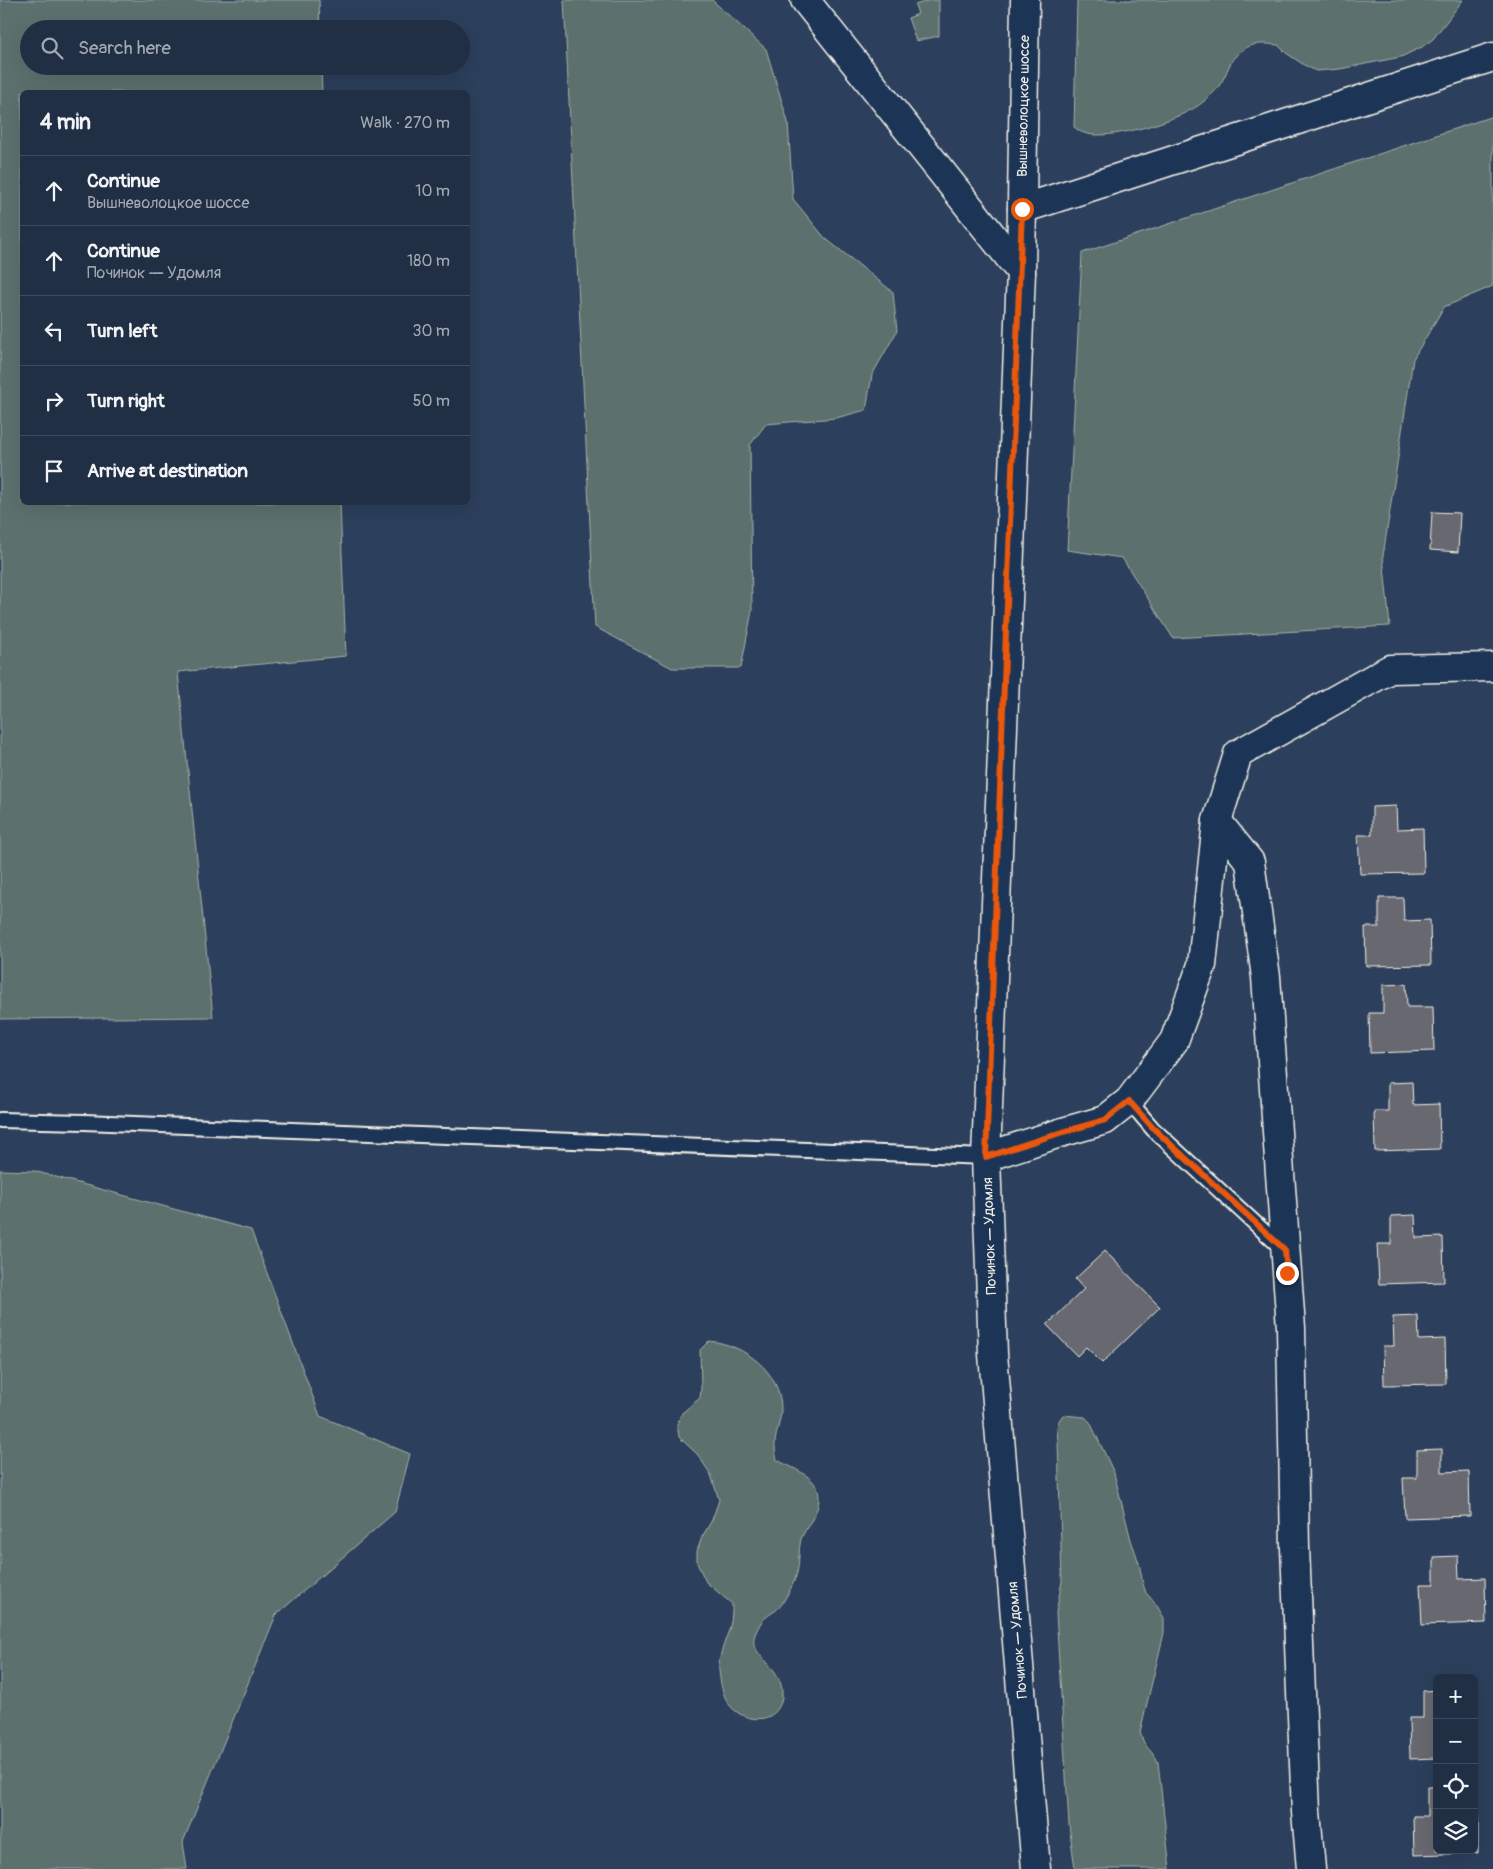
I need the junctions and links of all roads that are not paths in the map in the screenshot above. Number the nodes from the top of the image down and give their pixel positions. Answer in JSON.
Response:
{"nodes":[{"id":1,"x":805,"y":0,"type":"edge"},
{"id":2,"x":1024,"y":0,"type":"edge"},
{"id":3,"x":1493,"y":57,"type":"edge"},
{"id":4,"x":1022,"y":209,"type":"junction"},
{"id":5,"x":1021,"y":272,"type":"junction"},
{"id":6,"x":1493,"y":667,"type":"edge"},
{"id":7,"x":1217,"y":821,"type":"junction"},
{"id":8,"x":1129,"y":1101,"type":"junction"},
{"id":9,"x":0,"y":1120,"type":"edge"},
{"id":10,"x":986,"y":1157,"type":"junction"},
{"id":11,"x":1285,"y":1250,"type":"junction"},
{"id":12,"x":1036,"y":1869,"type":"edge"},
{"id":13,"x":1311,"y":1869,"type":"edge"}],
"edges":[{"from":1,"to":5,"type":"street"},
{"from":2,"to":4,"type":"street","name":"Вышневолоцкое шоссе"},
{"from":3,"to":4,"type":"street"},
{"from":4,"to":5,"type":"street","name":"Вышневолоцкое шоссе"},
{"from":5,"to":10,"type":"street","name":"Починок — Удомля"},
{"from":6,"to":7,"type":"street"},
{"from":7,"to":8,"type":"street"},
{"from":7,"to":11,"type":"street"},
{"from":8,"to":10,"type":"street"},
{"from":8,"to":11,"type":"lane"},
{"from":9,"to":10,"type":"lane"},
{"from":10,"to":12,"type":"street","name":"Починок — Удомля"},
{"from":11,"to":13,"type":"street"}]}
